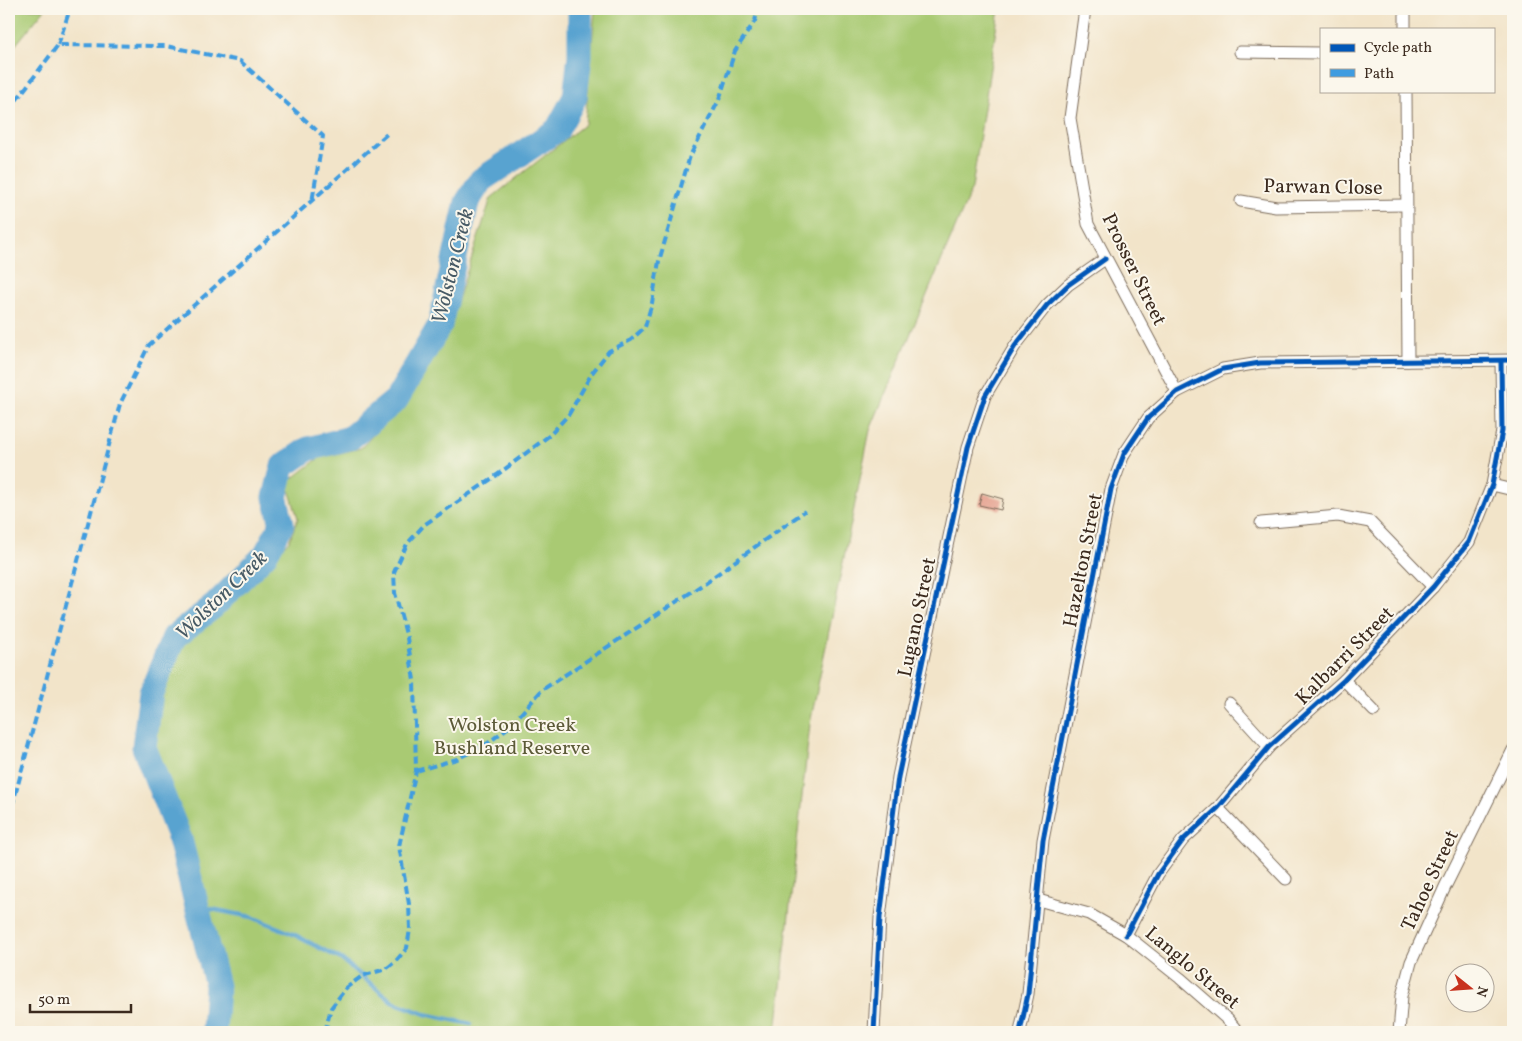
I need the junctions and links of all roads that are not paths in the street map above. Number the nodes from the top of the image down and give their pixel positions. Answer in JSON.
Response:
{"nodes":[{"id":1,"x":1085,"y":9,"type":"edge"},
{"id":2,"x":1405,"y":9,"type":"edge"},
{"id":3,"x":1406,"y":28,"type":"edge"},
{"id":4,"x":1240,"y":52,"type":"dead end"},
{"id":5,"x":1320,"y":53,"type":"edge"},
{"id":6,"x":1406,"y":92,"type":"edge"},
{"id":7,"x":1241,"y":201,"type":"dead end"},
{"id":8,"x":1405,"y":206,"type":"junction"},
{"id":9,"x":1105,"y":259,"type":"junction"},
{"id":10,"x":1513,"y":360,"type":"edge"},
{"id":11,"x":1408,"y":361,"type":"junction"},
{"id":12,"x":1500,"y":361,"type":"junction"},
{"id":13,"x":1176,"y":392,"type":"junction"},
{"id":14,"x":1492,"y":485,"type":"junction"},
{"id":15,"x":1513,"y":490,"type":"edge"},
{"id":16,"x":1261,"y":523,"type":"dead end"},
{"id":17,"x":1432,"y":587,"type":"junction"},
{"id":18,"x":1344,"y":680,"type":"junction"},
{"id":19,"x":1229,"y":703,"type":"dead end"},
{"id":20,"x":1374,"y":711,"type":"dead end"},
{"id":21,"x":1269,"y":747,"type":"junction"},
{"id":22,"x":1513,"y":750,"type":"edge"},
{"id":23,"x":1218,"y":808,"type":"junction"},
{"id":24,"x":1286,"y":879,"type":"dead end"},
{"id":25,"x":1038,"y":900,"type":"junction"},
{"id":26,"x":1126,"y":935,"type":"junction"},
{"id":27,"x":874,"y":1032,"type":"edge"},
{"id":28,"x":1020,"y":1032,"type":"edge"},
{"id":29,"x":1238,"y":1032,"type":"edge"},
{"id":30,"x":1399,"y":1032,"type":"edge"}],
"edges":[{"from":1,"to":9,"type":"street","name":"Prosser Street"},
{"from":2,"to":3,"type":"street"},
{"from":4,"to":5,"type":"street"},
{"from":6,"to":8,"type":"street"},
{"from":7,"to":8,"type":"street","name":"Parwan Close"},
{"from":8,"to":11,"type":"street"},
{"from":9,"to":13,"type":"street","name":"Prosser Street"},
{"from":9,"to":27,"type":"street","name":"Lugano Street"},
{"from":10,"to":12,"type":"street","name":"Hazelton Street"},
{"from":11,"to":12,"type":"street","name":"Hazelton Street"},
{"from":11,"to":13,"type":"street","name":"Hazelton Street"},
{"from":12,"to":14,"type":"street","name":"Kalbarri Street"},
{"from":13,"to":25,"type":"street","name":"Hazelton Street"},
{"from":14,"to":15,"type":"street"},
{"from":14,"to":17,"type":"street","name":"Kalbarri Street"},
{"from":16,"to":17,"type":"street"},
{"from":17,"to":18,"type":"street","name":"Kalbarri Street"},
{"from":18,"to":20,"type":"street"},
{"from":18,"to":21,"type":"street","name":"Kalbarri Street"},
{"from":19,"to":21,"type":"street"},
{"from":21,"to":23,"type":"street","name":"Kalbarri Street"},
{"from":22,"to":30,"type":"street","name":"Tahoe Street"},
{"from":23,"to":24,"type":"street"},
{"from":23,"to":26,"type":"street","name":"Kalbarri Street"},
{"from":25,"to":26,"type":"street","name":"Langlo Street"},
{"from":25,"to":28,"type":"street","name":"Hazelton Street"},
{"from":26,"to":29,"type":"street","name":"Langlo Street"}]}
